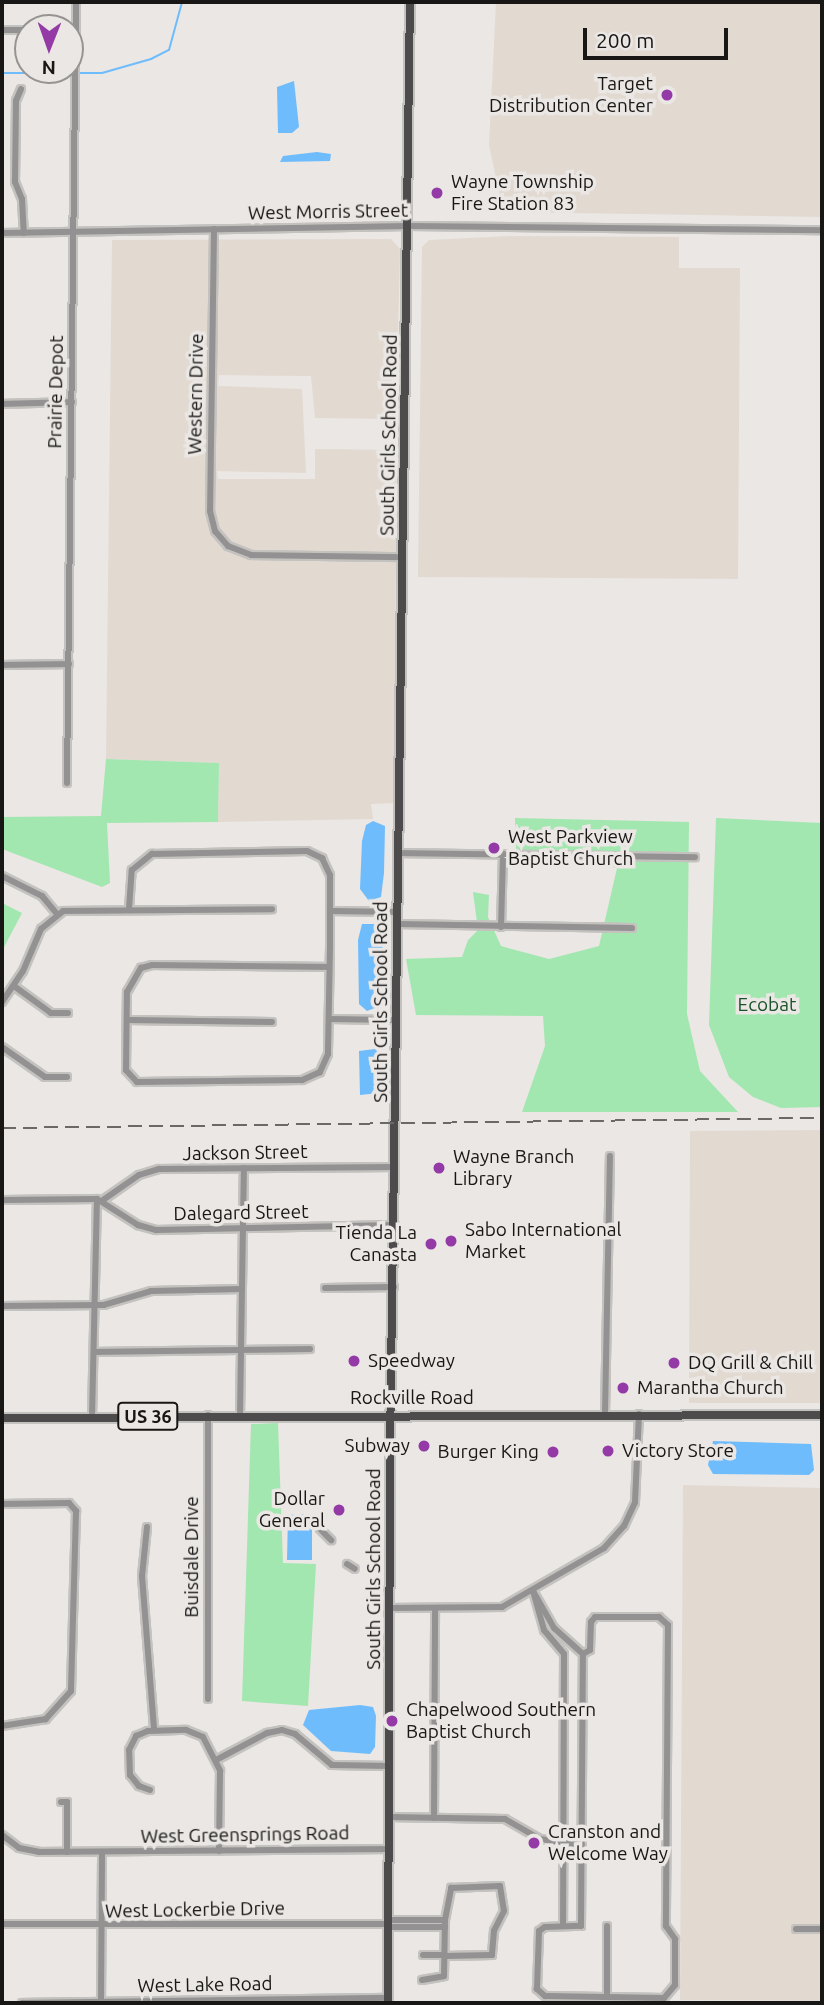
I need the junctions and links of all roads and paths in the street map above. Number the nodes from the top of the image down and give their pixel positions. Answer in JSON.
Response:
{"nodes":[{"id":1,"x":410,"y":2,"type":"edge"},
{"id":2,"x":75,"y":84,"type":"edge"},
{"id":3,"x":21,"y":89,"type":"dead end"},
{"id":4,"x":408,"y":226,"type":"junction"},
{"id":5,"x":214,"y":229,"type":"junction"},
{"id":6,"x":822,"y":230,"type":"edge"},
{"id":7,"x":74,"y":232,"type":"junction"},
{"id":8,"x":2,"y":233,"type":"edge"},
{"id":9,"x":24,"y":233,"type":"junction"},
{"id":10,"x":72,"y":402,"type":"junction"},
{"id":11,"x":2,"y":404,"type":"edge"},
{"id":12,"x":403,"y":557,"type":"junction"},
{"id":13,"x":69,"y":664,"type":"junction"},
{"id":14,"x":2,"y":665,"type":"edge"},
{"id":15,"x":67,"y":783,"type":"dead end"},
{"id":16,"x":398,"y":853,"type":"junction"},
{"id":17,"x":503,"y":854,"type":"junction"},
{"id":18,"x":695,"y":857,"type":"dead end"},
{"id":19,"x":2,"y":876,"type":"edge"},
{"id":20,"x":129,"y":909,"type":"junction"},
{"id":21,"x":272,"y":909,"type":"dead end"},
{"id":22,"x":330,"y":911,"type":"junction"},
{"id":23,"x":397,"y":912,"type":"junction"},
{"id":24,"x":57,"y":914,"type":"junction"},
{"id":25,"x":397,"y":925,"type":"junction"},
{"id":26,"x":502,"y":927,"type":"junction"},
{"id":27,"x":632,"y":928,"type":"dead end"},
{"id":28,"x":330,"y":967,"type":"junction"},
{"id":29,"x":14,"y":986,"type":"junction"},
{"id":30,"x":2,"y":1002,"type":"edge"},
{"id":31,"x":68,"y":1013,"type":"dead end"},
{"id":32,"x":329,"y":1019,"type":"junction"},
{"id":33,"x":127,"y":1020,"type":"junction"},
{"id":34,"x":395,"y":1020,"type":"junction"},
{"id":35,"x":272,"y":1022,"type":"dead end"},
{"id":36,"x":2,"y":1047,"type":"edge"},
{"id":37,"x":67,"y":1077,"type":"dead end"},
{"id":38,"x":610,"y":1156,"type":"dead end"},
{"id":39,"x":395,"y":1167,"type":"junction"},
{"id":40,"x":244,"y":1168,"type":"junction"},
{"id":41,"x":100,"y":1199,"type":"junction"},
{"id":42,"x":2,"y":1200,"type":"edge"},
{"id":43,"x":395,"y":1225,"type":"junction"},
{"id":44,"x":243,"y":1228,"type":"junction"},
{"id":45,"x":394,"y":1287,"type":"junction"},
{"id":46,"x":326,"y":1288,"type":"dead end"},
{"id":47,"x":242,"y":1289,"type":"junction"},
{"id":48,"x":95,"y":1305,"type":"junction"},
{"id":49,"x":2,"y":1306,"type":"edge"},
{"id":50,"x":310,"y":1349,"type":"dead end"},
{"id":51,"x":241,"y":1350,"type":"junction"},
{"id":52,"x":94,"y":1352,"type":"junction"},
{"id":53,"x":391,"y":1413,"type":"junction"},
{"id":54,"x":605,"y":1414,"type":"junction"},
{"id":55,"x":639,"y":1414,"type":"junction"},
{"id":56,"x":208,"y":1415,"type":"junction"},
{"id":57,"x":240,"y":1415,"type":"junction"},
{"id":58,"x":822,"y":1415,"type":"edge"},
{"id":59,"x":92,"y":1417,"type":"junction"},
{"id":60,"x":2,"y":1418,"type":"edge"},
{"id":61,"x":2,"y":1504,"type":"edge"},
{"id":62,"x":147,"y":1527,"type":"dead end"},
{"id":63,"x":320,"y":1530,"type":"dead end"},
{"id":64,"x":331,"y":1541,"type":"dead end"},
{"id":65,"x":347,"y":1563,"type":"dead end"},
{"id":66,"x":355,"y":1569,"type":"dead end"},
{"id":67,"x":533,"y":1591,"type":"junction"},
{"id":68,"x":388,"y":1608,"type":"junction"},
{"id":69,"x":435,"y":1608,"type":"junction"},
{"id":70,"x":583,"y":1654,"type":"junction"},
{"id":71,"x":208,"y":1699,"type":"dead end"},
{"id":72,"x":2,"y":1726,"type":"edge"},
{"id":73,"x":154,"y":1730,"type":"junction"},
{"id":74,"x":216,"y":1760,"type":"junction"},
{"id":75,"x":390,"y":1766,"type":"junction"},
{"id":76,"x":150,"y":1790,"type":"dead end"},
{"id":77,"x":61,"y":1802,"type":"dead end"},
{"id":78,"x":389,"y":1817,"type":"junction"},
{"id":79,"x":434,"y":1818,"type":"junction"},
{"id":80,"x":2,"y":1835,"type":"edge"},
{"id":81,"x":563,"y":1844,"type":"junction"},
{"id":82,"x":582,"y":1845,"type":"junction"},
{"id":83,"x":389,"y":1849,"type":"junction"},
{"id":84,"x":219,"y":1851,"type":"junction"},
{"id":85,"x":66,"y":1852,"type":"junction"},
{"id":86,"x":102,"y":1852,"type":"junction"},
{"id":87,"x":2,"y":1924,"type":"edge"},
{"id":88,"x":389,"y":1924,"type":"junction"},
{"id":89,"x":445,"y":1924,"type":"junction"},
{"id":90,"x":563,"y":1926,"type":"junction"},
{"id":91,"x":607,"y":1926,"type":"dead end"},
{"id":92,"x":102,"y":1927,"type":"junction"},
{"id":93,"x":796,"y":1929,"type":"dead end"},
{"id":94,"x":822,"y":1929,"type":"edge"},
{"id":95,"x":423,"y":1955,"type":"dead end"},
{"id":96,"x":445,"y":1956,"type":"junction"},
{"id":97,"x":422,"y":1980,"type":"dead end"},
{"id":98,"x":607,"y":1997,"type":"junction"},
{"id":99,"x":388,"y":2001,"type":"edge"},
{"id":100,"x":22,"y":2003,"type":"edge"},
{"id":101,"x":101,"y":2003,"type":"edge"}],
"edges":[{"from":1,"to":4,"type":"main road","name":"South Girls School Road"},
{"from":2,"to":7,"type":"street","name":"Prairie Depot"},
{"from":3,"to":9,"type":"street"},
{"from":4,"to":5,"type":"street","name":"West Morris Street"},
{"from":4,"to":6,"type":"street","name":"West Morris Street"},
{"from":4,"to":12,"type":"main road","name":"South Girls School Road"},
{"from":5,"to":7,"type":"street","name":"West Morris Street"},
{"from":5,"to":12,"type":"street","name":"Western Drive"},
{"from":7,"to":9,"type":"street","name":"West Morris Street"},
{"from":7,"to":10,"type":"street","name":"Prairie Depot"},
{"from":8,"to":9,"type":"street","name":"West Morris Street"},
{"from":10,"to":11,"type":"street"},
{"from":10,"to":13,"type":"street","name":"Prairie Depot"},
{"from":12,"to":16,"type":"main road","name":"South Girls School Road"},
{"from":13,"to":14,"type":"street"},
{"from":13,"to":15,"type":"street","name":"Prairie Depot"},
{"from":16,"to":17,"type":"street"},
{"from":16,"to":23,"type":"main road","name":"South Girls School Road"},
{"from":17,"to":18,"type":"street"},
{"from":17,"to":26,"type":"street"},
{"from":19,"to":24,"type":"street"},
{"from":20,"to":21,"type":"street"},
{"from":20,"to":22,"type":"street"},
{"from":20,"to":24,"type":"street"},
{"from":22,"to":23,"type":"street"},
{"from":22,"to":28,"type":"street"},
{"from":23,"to":25,"type":"main road","name":"South Girls School Road"},
{"from":24,"to":29,"type":"street"},
{"from":25,"to":26,"type":"street"},
{"from":25,"to":34,"type":"main road","name":"South Girls School Road"},
{"from":26,"to":27,"type":"street"},
{"from":28,"to":32,"type":"street"},
{"from":28,"to":33,"type":"street"},
{"from":29,"to":30,"type":"street"},
{"from":29,"to":31,"type":"street"},
{"from":32,"to":33,"type":"street"},
{"from":32,"to":34,"type":"street"},
{"from":33,"to":35,"type":"street"},
{"from":34,"to":39,"type":"main road","name":"South Girls School Road"},
{"from":36,"to":37,"type":"street"},
{"from":38,"to":54,"type":"street"},
{"from":39,"to":40,"type":"street","name":"Jackson Street"},
{"from":39,"to":43,"type":"main road","name":"South Girls School Road"},
{"from":40,"to":41,"type":"street","name":"Jackson Street"},
{"from":40,"to":44,"type":"street"},
{"from":41,"to":42,"type":"street"},
{"from":41,"to":44,"type":"street","name":"Dalegard Street"},
{"from":41,"to":48,"type":"street"},
{"from":43,"to":44,"type":"street","name":"Dalegard Street"},
{"from":43,"to":45,"type":"main road","name":"South Girls School Road"},
{"from":44,"to":47,"type":"street"},
{"from":45,"to":46,"type":"street"},
{"from":45,"to":53,"type":"main road","name":"South Girls School Road"},
{"from":47,"to":48,"type":"street"},
{"from":47,"to":51,"type":"street"},
{"from":48,"to":49,"type":"street"},
{"from":48,"to":52,"type":"street"},
{"from":50,"to":51,"type":"street"},
{"from":51,"to":52,"type":"street"},
{"from":51,"to":57,"type":"street"},
{"from":52,"to":59,"type":"street"},
{"from":53,"to":54,"type":"main road","name":"Rockville Road","number":"US 36"},
{"from":53,"to":57,"type":"main road","name":"Rockville Road","number":"US 36"},
{"from":53,"to":68,"type":"main road","name":"South Girls School Road"},
{"from":54,"to":55,"type":"main road","name":"Rockville Road","number":"US 36"},
{"from":55,"to":58,"type":"main road","name":"Rockville Road","number":"US 36"},
{"from":55,"to":67,"type":"street"},
{"from":56,"to":57,"type":"main road","name":"Rockville Road","number":"US 36"},
{"from":56,"to":59,"type":"main road","name":"Rockville Road","number":"US 36"},
{"from":56,"to":71,"type":"street","name":"Buisdale Drive"},
{"from":59,"to":60,"type":"main road","name":"Rockville Road","number":"US 36"},
{"from":61,"to":72,"type":"street"},
{"from":62,"to":73,"type":"street"},
{"from":63,"to":64,"type":"street"},
{"from":65,"to":66,"type":"street"},
{"from":67,"to":69,"type":"street"},
{"from":67,"to":70,"type":"street"},
{"from":67,"to":81,"type":"street"},
{"from":68,"to":69,"type":"street"},
{"from":68,"to":75,"type":"main road","name":"South Girls School Road"},
{"from":69,"to":79,"type":"street"},
{"from":70,"to":82,"type":"street"},
{"from":70,"to":98,"type":"street"},
{"from":73,"to":74,"type":"street"},
{"from":73,"to":76,"type":"street"},
{"from":74,"to":75,"type":"street"},
{"from":74,"to":84,"type":"street"},
{"from":75,"to":78,"type":"main road","name":"South Girls School Road"},
{"from":77,"to":85,"type":"street"},
{"from":78,"to":79,"type":"street"},
{"from":78,"to":83,"type":"main road","name":"South Girls School Road"},
{"from":79,"to":81,"type":"street"},
{"from":80,"to":85,"type":"street","name":"West Greensprings Road"},
{"from":81,"to":82,"type":"street"},
{"from":81,"to":90,"type":"street"},
{"from":82,"to":90,"type":"street"},
{"from":83,"to":84,"type":"street","name":"West Greensprings Road"},
{"from":83,"to":88,"type":"main road","name":"South Girls School Road"},
{"from":84,"to":86,"type":"street","name":"West Greensprings Road"},
{"from":85,"to":86,"type":"street","name":"West Greensprings Road"},
{"from":86,"to":92,"type":"street"},
{"from":87,"to":92,"type":"street","name":"West Lockerbie Drive"},
{"from":88,"to":89,"type":"street","name":"West Lockerbie Drive"},
{"from":88,"to":92,"type":"street","name":"West Lockerbie Drive"},
{"from":88,"to":99,"type":"main road","name":"South Girls School Road"},
{"from":89,"to":96,"type":"street"},
{"from":89,"to":96,"type":"street"},
{"from":90,"to":98,"type":"street"},
{"from":91,"to":98,"type":"street"},
{"from":92,"to":101,"type":"street"},
{"from":93,"to":94,"type":"street"},
{"from":95,"to":96,"type":"street"},
{"from":96,"to":97,"type":"street"},
{"from":99,"to":101,"type":"street","name":"West Lake Road"},
{"from":100,"to":101,"type":"street","name":"West Lake Road"}]}
